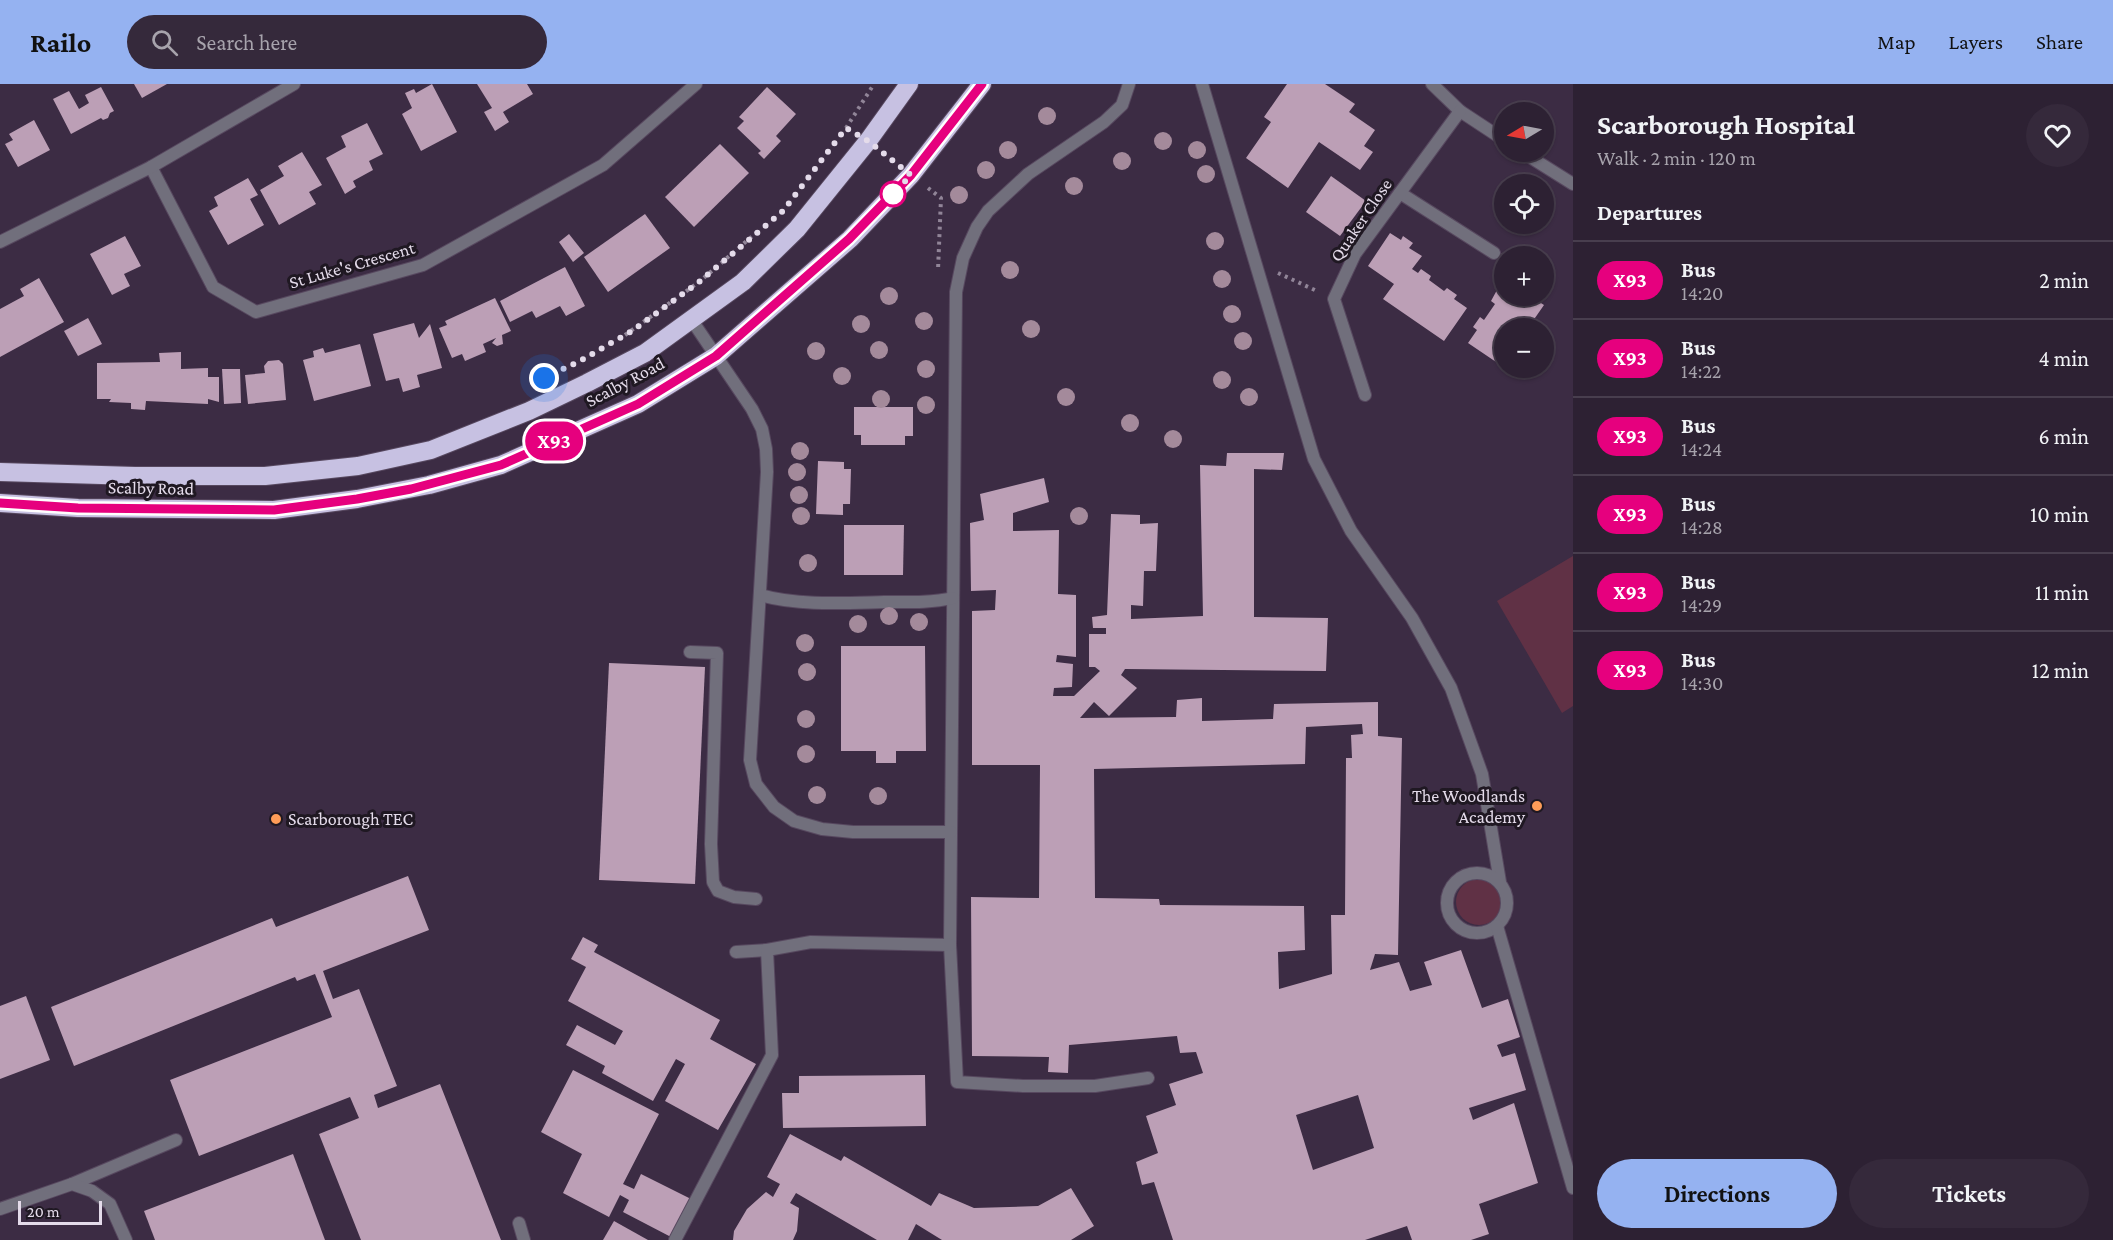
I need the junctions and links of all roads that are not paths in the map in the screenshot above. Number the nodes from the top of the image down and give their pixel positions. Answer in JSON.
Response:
{"nodes":[{"id":1,"x":294,"y":84,"type":"edge"},
{"id":2,"x":696,"y":84,"type":"edge"},
{"id":3,"x":909,"y":84,"type":"edge"},
{"id":4,"x":982,"y":84,"type":"edge"},
{"id":5,"x":1129,"y":84,"type":"edge"},
{"id":6,"x":1202,"y":84,"type":"edge"},
{"id":7,"x":1432,"y":84,"type":"edge"},
{"id":8,"x":1460,"y":111,"type":"junction"},
{"id":9,"x":1494,"y":133,"type":"edge"},
{"id":10,"x":1538,"y":162,"type":"edge"},
{"id":11,"x":151,"y":167,"type":"junction"},
{"id":12,"x":1573,"y":184,"type":"edge"},
{"id":13,"x":1400,"y":193,"type":"junction"},
{"id":14,"x":0,"y":242,"type":"edge"},
{"id":15,"x":1494,"y":253,"type":"dead end"},
{"id":16,"x":691,"y":319,"type":"junction"},
{"id":17,"x":716,"y":356,"type":"junction"},
{"id":18,"x":1365,"y":395,"type":"dead end"},
{"id":19,"x":0,"y":472,"type":"edge"},
{"id":20,"x":0,"y":503,"type":"edge"},
{"id":21,"x":760,"y":595,"type":"junction"},
{"id":22,"x":953,"y":597,"type":"junction"},
{"id":23,"x":690,"y":652,"type":"dead end"},
{"id":24,"x":951,"y":832,"type":"junction"},
{"id":25,"x":1500,"y":882,"type":"junction"},
{"id":26,"x":756,"y":899,"type":"dead end"},
{"id":27,"x":1497,"y":926,"type":"junction"},
{"id":28,"x":950,"y":945,"type":"junction"},
{"id":29,"x":766,"y":950,"type":"junction"},
{"id":30,"x":736,"y":952,"type":"dead end"},
{"id":31,"x":1149,"y":1078,"type":"dead end"},
{"id":32,"x":176,"y":1140,"type":"dead end"},
{"id":33,"x":72,"y":1184,"type":"junction"},
{"id":34,"x":1573,"y":1188,"type":"edge"},
{"id":35,"x":0,"y":1209,"type":"edge"},
{"id":36,"x":519,"y":1223,"type":"dead end"},
{"id":37,"x":126,"y":1240,"type":"edge"},
{"id":38,"x":524,"y":1240,"type":"edge"},
{"id":39,"x":675,"y":1240,"type":"edge"}],
"edges":[{"from":1,"to":11,"type":"street"},
{"from":2,"to":11,"type":"street","name":"St Luke's Crescent"},
{"from":3,"to":16,"type":"highway","name":"Scalby Road"},
{"from":4,"to":17,"type":"highway","name":"Scalby Road"},
{"from":5,"to":22,"type":"street"},
{"from":6,"to":25,"type":"street"},
{"from":7,"to":8,"type":"street"},
{"from":8,"to":9,"type":"street"},
{"from":8,"to":13,"type":"street","name":"Quaker Close"},
{"from":10,"to":12,"type":"street"},
{"from":11,"to":14,"type":"street"},
{"from":13,"to":15,"type":"street"},
{"from":13,"to":18,"type":"street","name":"Quaker Close"},
{"from":16,"to":17,"type":"street"},
{"from":16,"to":19,"type":"highway","name":"Scalby Road"},
{"from":17,"to":20,"type":"highway","name":"Scalby Road"},
{"from":17,"to":21,"type":"street"},
{"from":21,"to":22,"type":"street"},
{"from":21,"to":24,"type":"street"},
{"from":22,"to":24,"type":"street"},
{"from":23,"to":26,"type":"street"},
{"from":24,"to":28,"type":"street"},
{"from":25,"to":27,"type":"street"},
{"from":25,"to":27,"type":"street"},
{"from":27,"to":34,"type":"street"},
{"from":28,"to":29,"type":"street"},
{"from":28,"to":31,"type":"street"},
{"from":29,"to":30,"type":"street"},
{"from":29,"to":39,"type":"street"},
{"from":32,"to":33,"type":"street"},
{"from":33,"to":35,"type":"street"},
{"from":33,"to":37,"type":"street"},
{"from":36,"to":38,"type":"street"}]}
